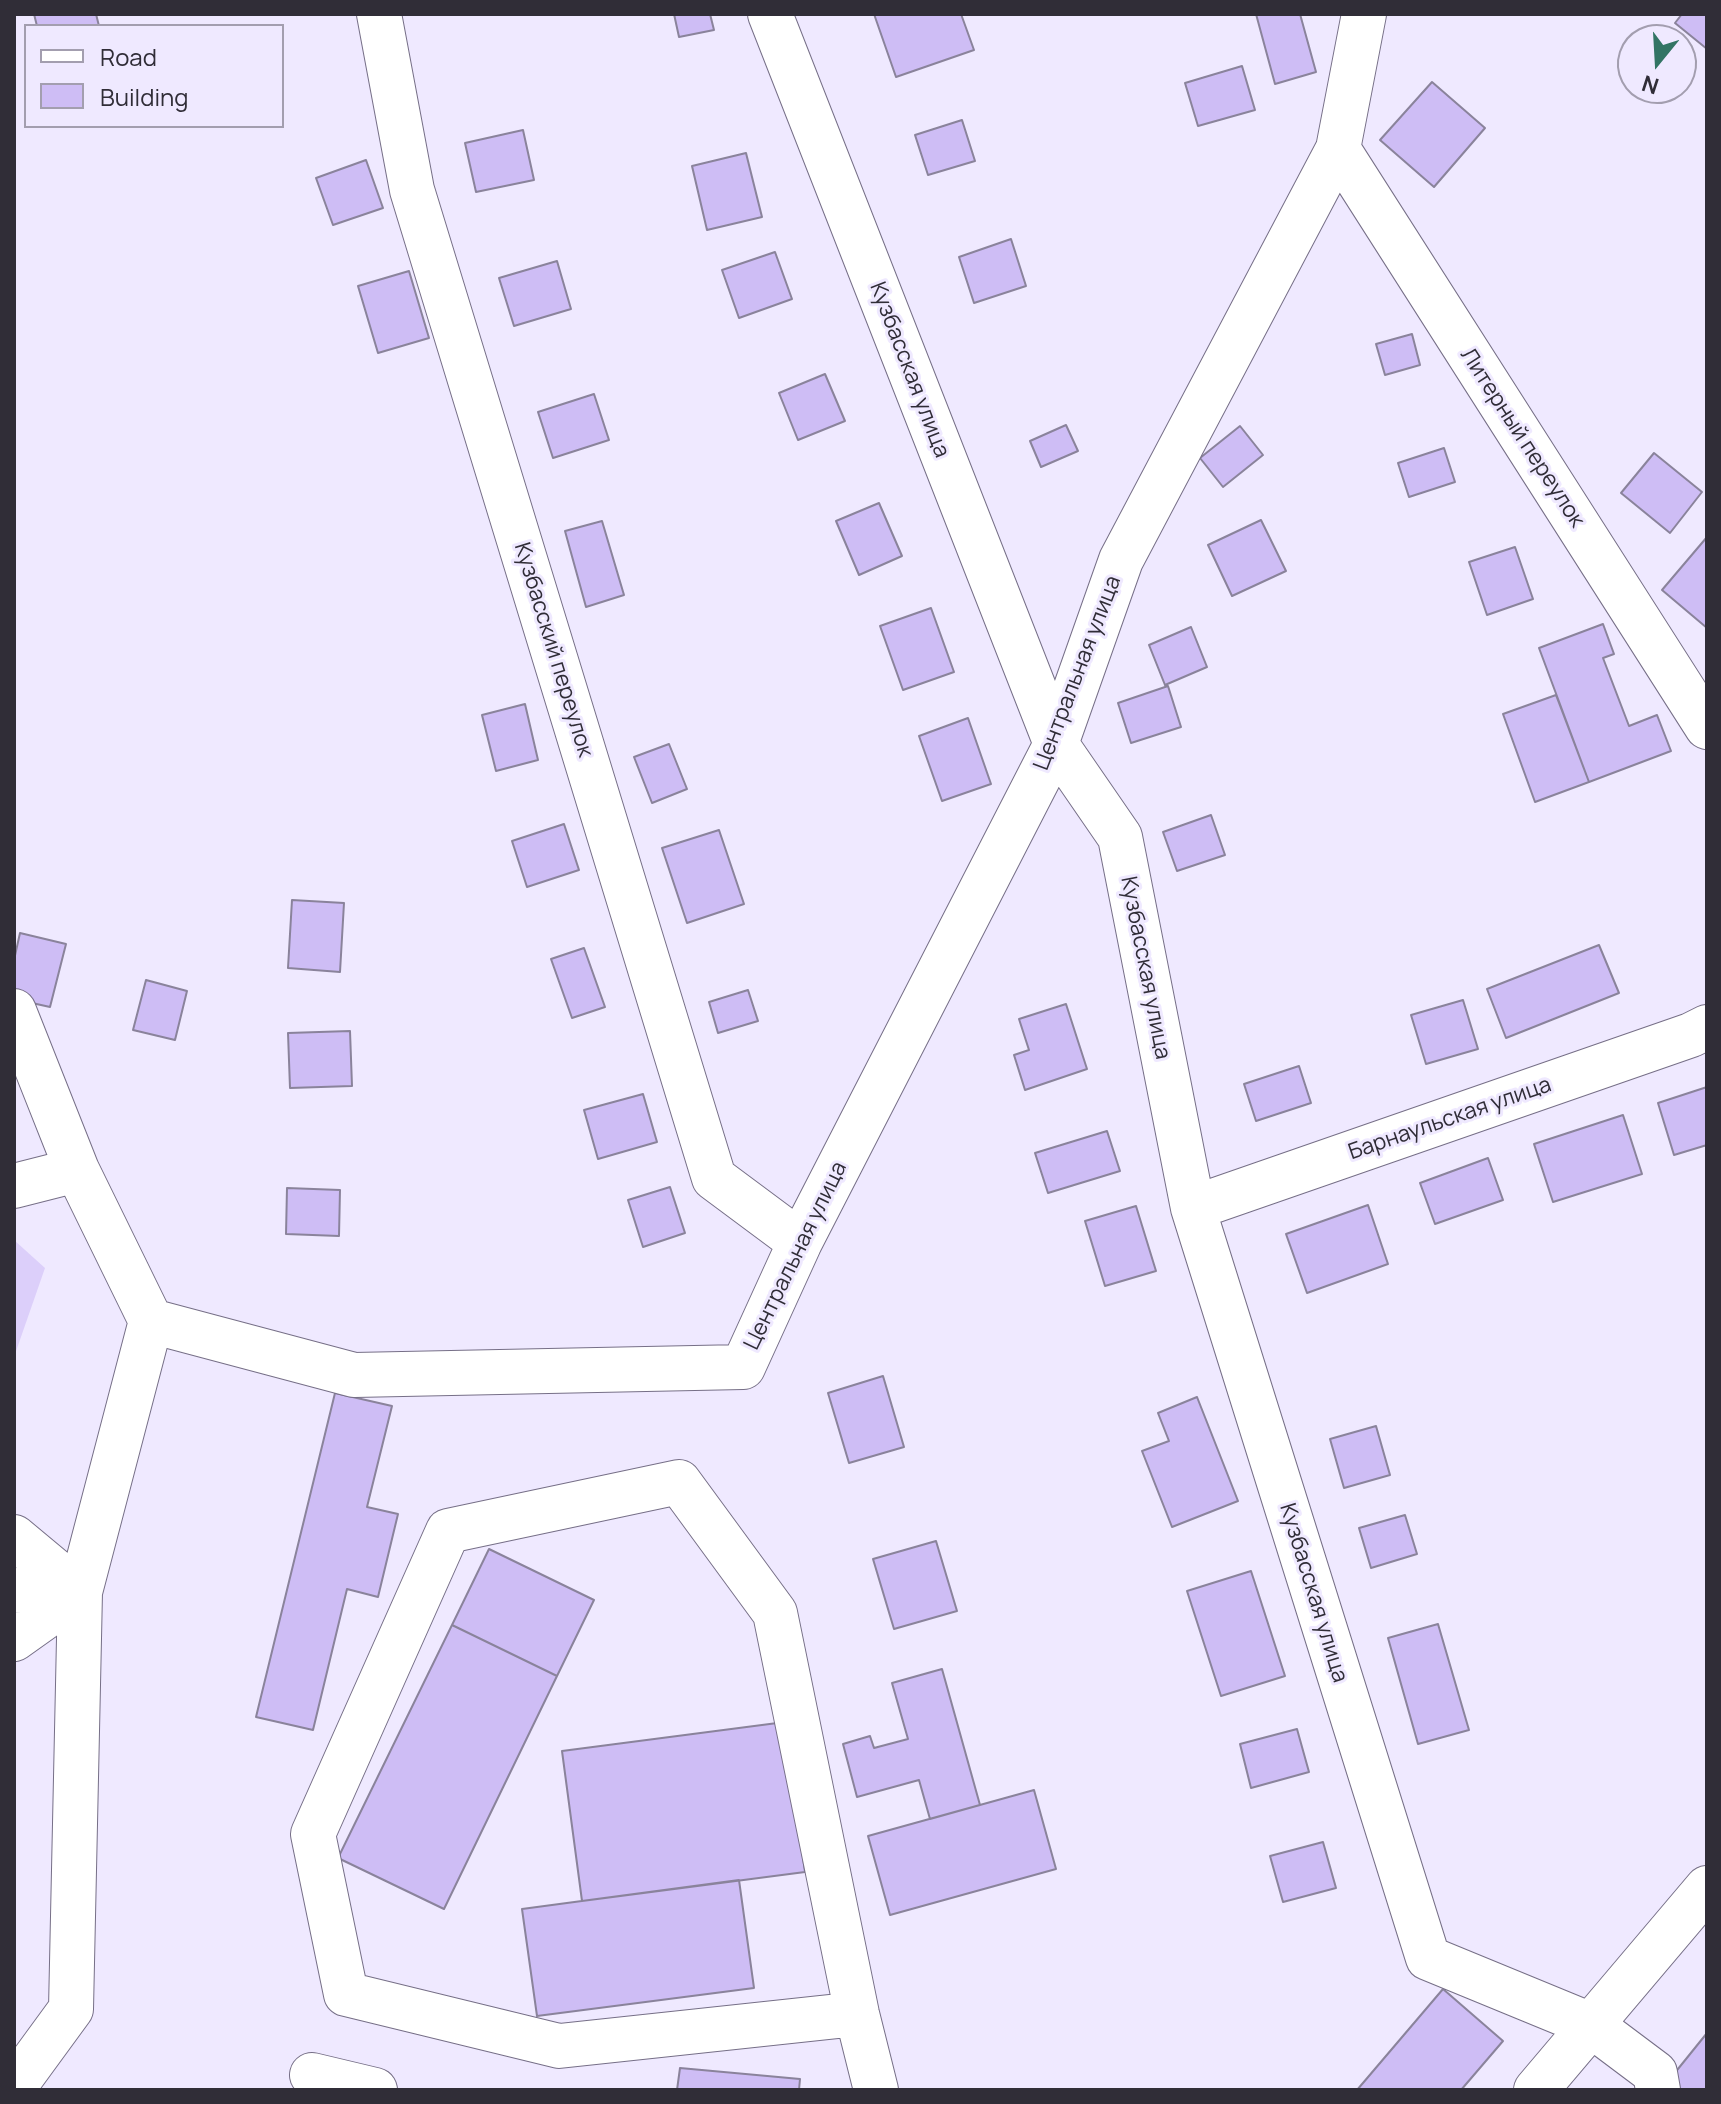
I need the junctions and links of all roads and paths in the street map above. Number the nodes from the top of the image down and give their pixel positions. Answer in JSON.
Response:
{"nodes":[{"id":1,"x":379,"y":14,"type":"edge"},
{"id":2,"x":770,"y":14,"type":"edge"},
{"id":3,"x":1364,"y":14,"type":"edge"},
{"id":4,"x":1338,"y":149,"type":"junction"},
{"id":5,"x":1707,"y":727,"type":"edge"},
{"id":6,"x":1056,"y":744,"type":"junction"},
{"id":7,"x":14,"y":1011,"type":"edge"},
{"id":8,"x":1707,"y":1027,"type":"edge"},
{"id":9,"x":77,"y":1170,"type":"junction"},
{"id":10,"x":14,"y":1186,"type":"edge"},
{"id":11,"x":1193,"y":1208,"type":"junction"},
{"id":12,"x":800,"y":1242,"type":"junction"},
{"id":13,"x":151,"y":1321,"type":"junction"},
{"id":14,"x":14,"y":1537,"type":"edge"},
{"id":15,"x":14,"y":1590,"type":"edge"},
{"id":16,"x":80,"y":1592,"type":"junction"},
{"id":17,"x":14,"y":1639,"type":"edge"},
{"id":18,"x":1707,"y":1888,"type":"edge"},
{"id":19,"x":857,"y":2014,"type":"junction"},
{"id":20,"x":1591,"y":2025,"type":"junction"},
{"id":21,"x":312,"y":2075,"type":"dead end"},
{"id":22,"x":14,"y":2087,"type":"edge"},
{"id":23,"x":375,"y":2090,"type":"edge"},
{"id":24,"x":876,"y":2090,"type":"edge"},
{"id":25,"x":1536,"y":2090,"type":"edge"},
{"id":26,"x":1658,"y":2090,"type":"edge"}],
"edges":[{"from":1,"to":12,"type":"street","name":"Кузбасский переулок"},
{"from":2,"to":6,"type":"street","name":"Кузбасская улица"},
{"from":3,"to":4,"type":"street","name":"Центральная улица"},
{"from":4,"to":5,"type":"street","name":"Литерный переулок"},
{"from":4,"to":6,"type":"street","name":"Центральная улица"},
{"from":6,"to":11,"type":"street","name":"Кузбасская улица"},
{"from":6,"to":12,"type":"street","name":"Центральная улица"},
{"from":7,"to":9,"type":"street"},
{"from":8,"to":11,"type":"street","name":"Барнаульская улица"},
{"from":9,"to":10,"type":"street"},
{"from":9,"to":13,"type":"street"},
{"from":11,"to":20,"type":"street","name":"Кузбасская улица"},
{"from":12,"to":13,"type":"street","name":"Центральная улица"},
{"from":13,"to":16,"type":"street"},
{"from":14,"to":16,"type":"street"},
{"from":15,"to":16,"type":"street"},
{"from":16,"to":17,"type":"street"},
{"from":16,"to":22,"type":"street"},
{"from":18,"to":20,"type":"street"},
{"from":19,"to":19,"type":"street"},
{"from":19,"to":24,"type":"street"},
{"from":20,"to":25,"type":"street"},
{"from":20,"to":26,"type":"street"},
{"from":21,"to":23,"type":"street"}]}
